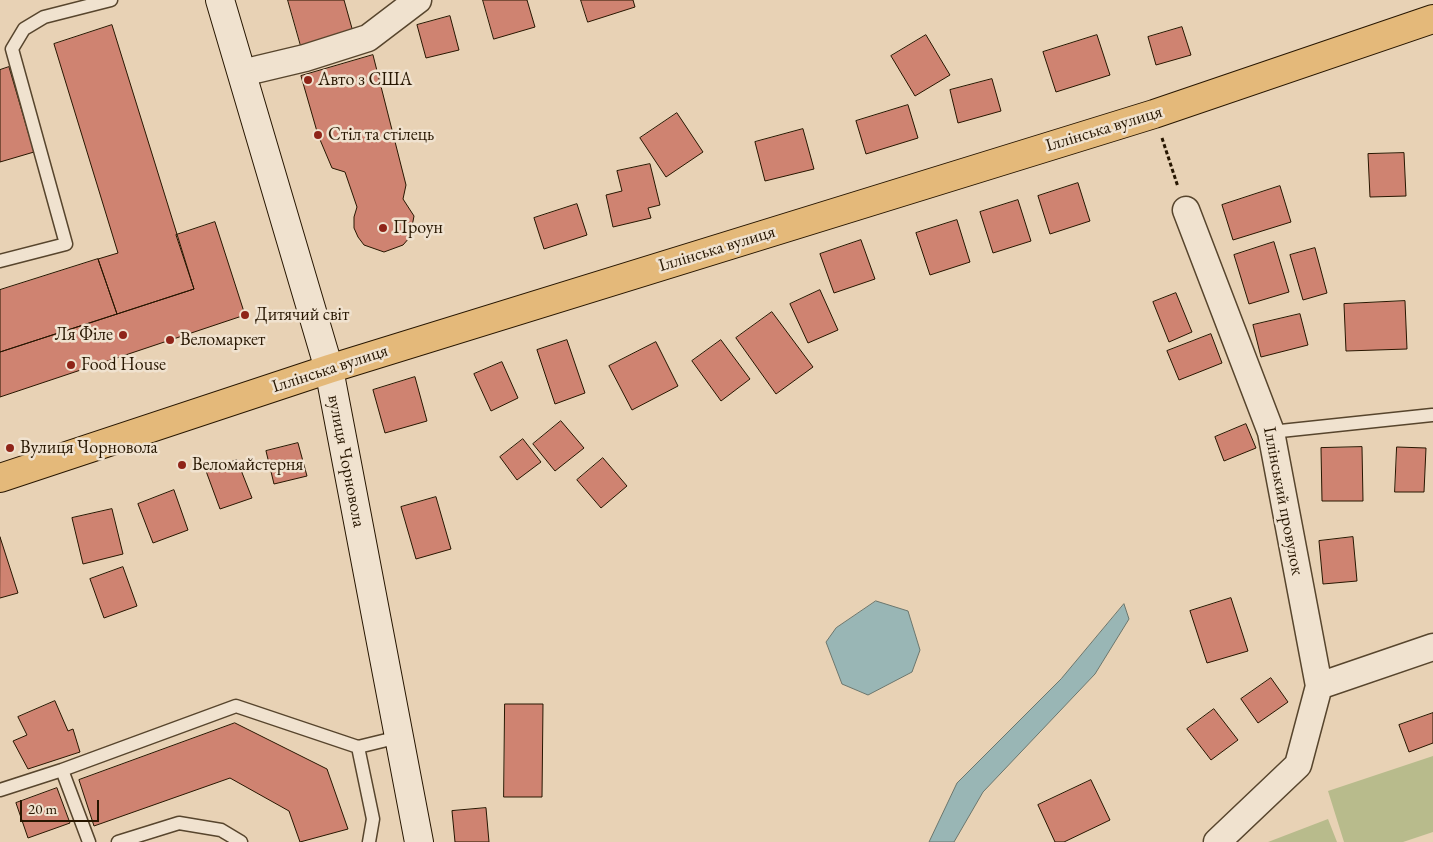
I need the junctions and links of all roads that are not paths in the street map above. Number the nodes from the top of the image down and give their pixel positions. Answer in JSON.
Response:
{"nodes":[{"id":1,"x":111,"y":0,"type":"edge"},
{"id":2,"x":220,"y":0,"type":"edge"},
{"id":3,"x":418,"y":0,"type":"edge"},
{"id":4,"x":1433,"y":19,"type":"edge"},
{"id":5,"x":242,"y":73,"type":"junction"},
{"id":6,"x":1182,"y":198,"type":"road end"},
{"id":7,"x":0,"y":261,"type":"edge"},
{"id":8,"x":329,"y":368,"type":"junction"},
{"id":9,"x":1432,"y":415,"type":"edge"},
{"id":10,"x":1271,"y":432,"type":"junction"},
{"id":11,"x":0,"y":478,"type":"edge"},
{"id":12,"x":1433,"y":647,"type":"edge"},
{"id":13,"x":1319,"y":686,"type":"junction"},
{"id":14,"x":399,"y":737,"type":"junction"},
{"id":15,"x":358,"y":747,"type":"junction"},
{"id":16,"x":62,"y":770,"type":"junction"},
{"id":17,"x":0,"y":790,"type":"edge"},
{"id":18,"x":89,"y":842,"type":"edge"},
{"id":19,"x":118,"y":842,"type":"edge"},
{"id":20,"x":240,"y":842,"type":"edge"},
{"id":21,"x":369,"y":842,"type":"edge"},
{"id":22,"x":419,"y":842,"type":"edge"},
{"id":23,"x":1217,"y":842,"type":"edge"}],
"edges":[{"from":1,"to":7,"type":"lane"},
{"from":2,"to":5,"type":"main road","name":"вулиця Чорновола"},
{"from":3,"to":5,"type":"street"},
{"from":4,"to":8,"type":"main road","name":"Іллінська вулиця"},
{"from":5,"to":8,"type":"main road","name":"вулиця Чорновола"},
{"from":6,"to":10,"type":"street","name":"Іллінський провулок"},
{"from":8,"to":11,"type":"main road","name":"Іллінська вулиця"},
{"from":8,"to":14,"type":"main road","name":"вулиця Чорновола"},
{"from":9,"to":10,"type":"lane"},
{"from":10,"to":13,"type":"street","name":"Іллінський провулок"},
{"from":12,"to":13,"type":"street"},
{"from":13,"to":23,"type":"street"},
{"from":14,"to":15,"type":"lane"},
{"from":14,"to":22,"type":"main road","name":"вулиця Чорновола"},
{"from":15,"to":16,"type":"lane"},
{"from":15,"to":21,"type":"lane"},
{"from":16,"to":17,"type":"lane"},
{"from":16,"to":18,"type":"lane"},
{"from":19,"to":20,"type":"lane"}]}
